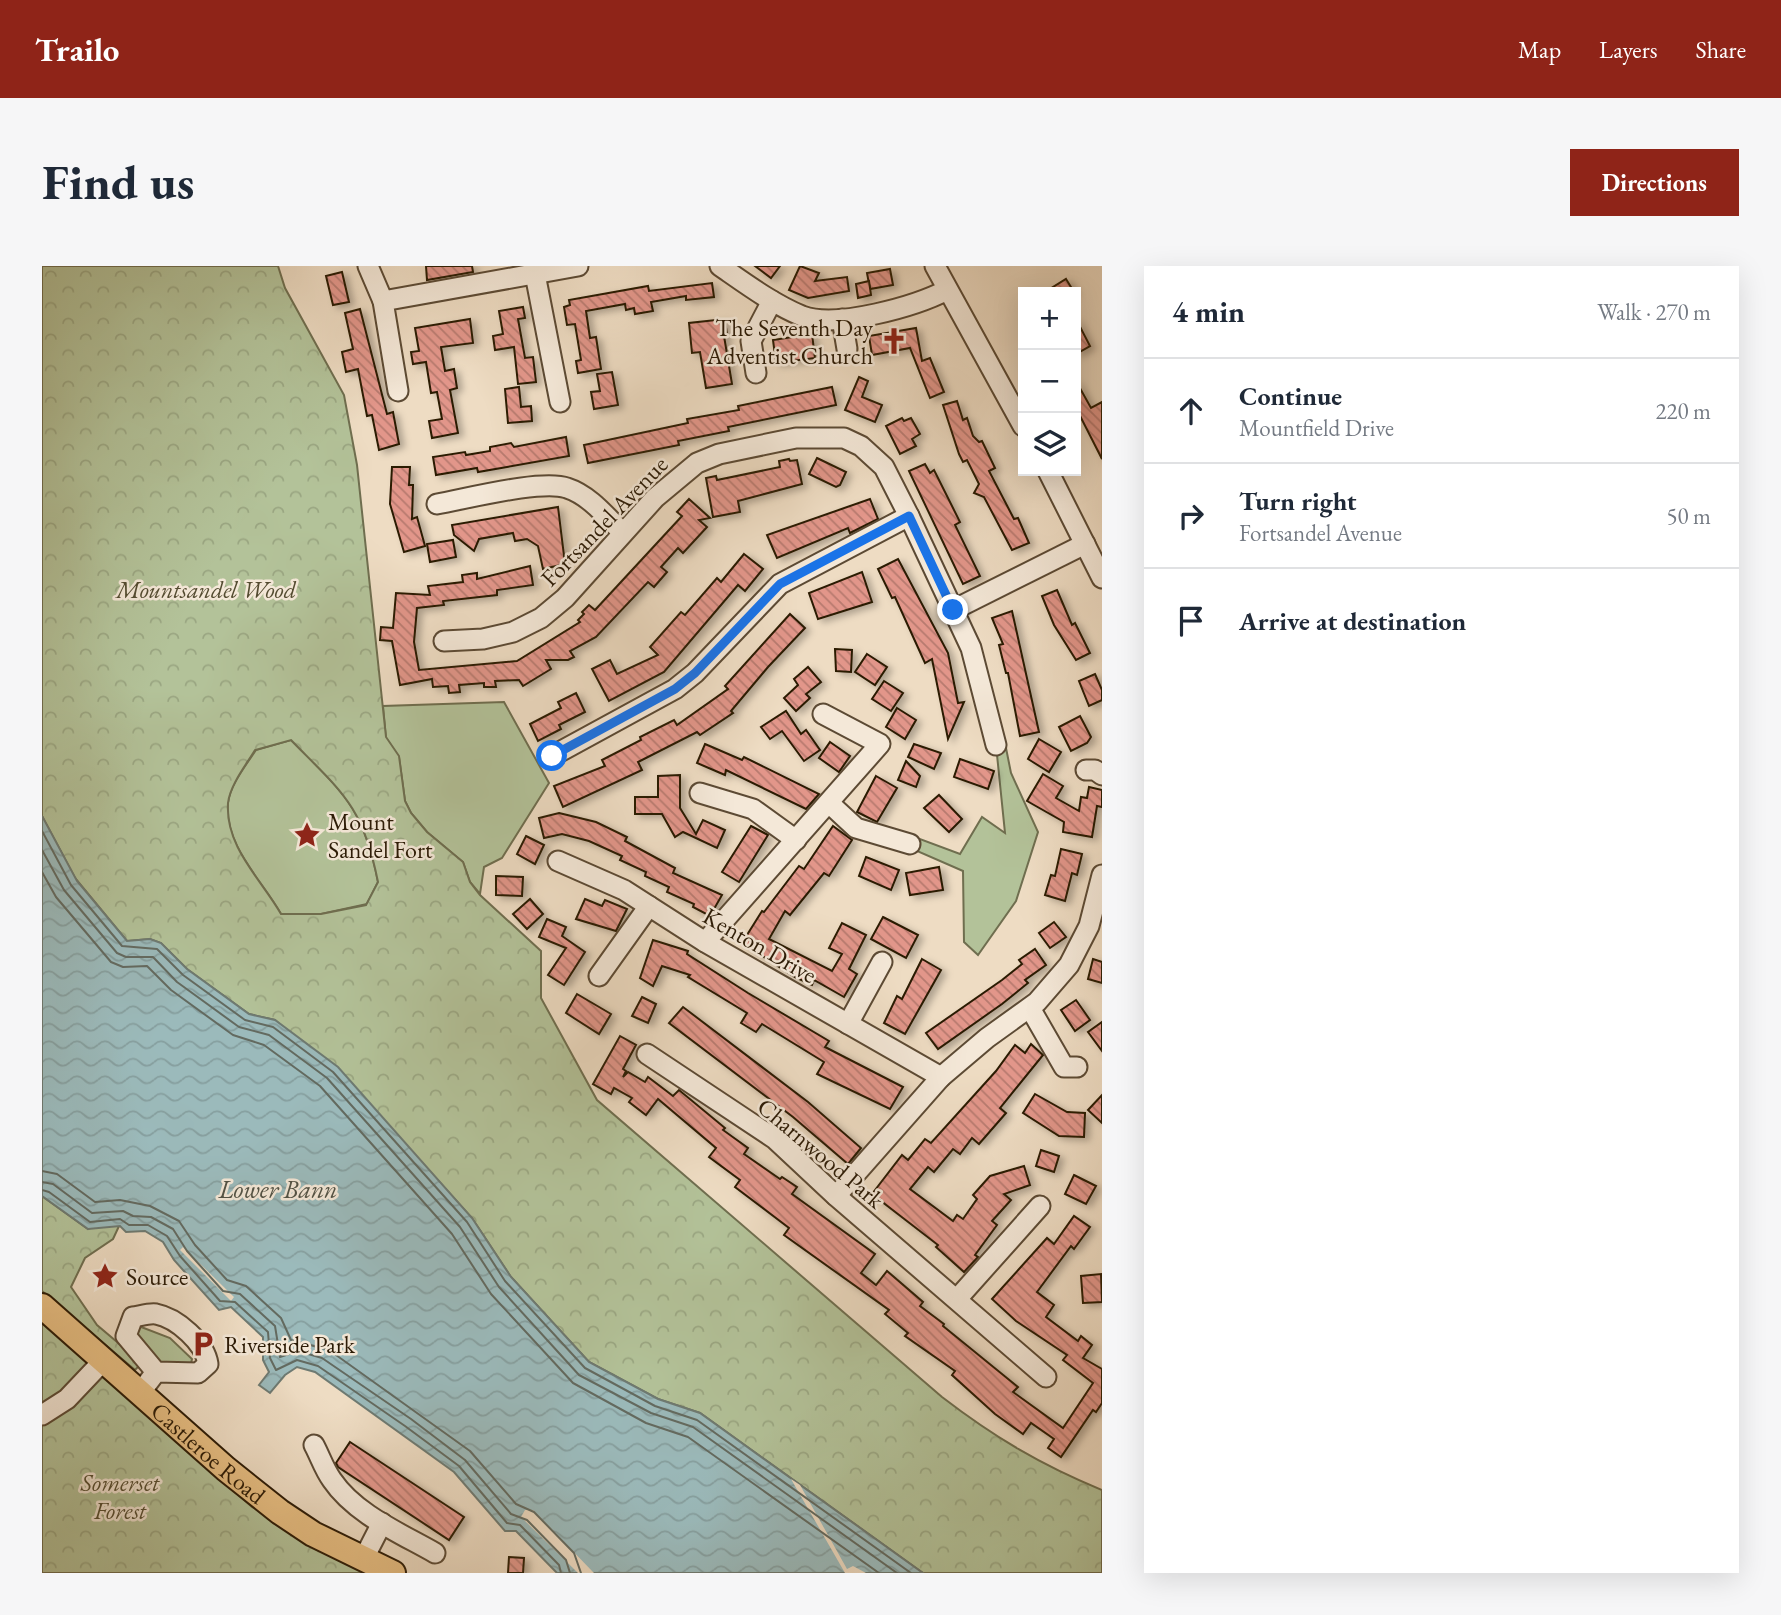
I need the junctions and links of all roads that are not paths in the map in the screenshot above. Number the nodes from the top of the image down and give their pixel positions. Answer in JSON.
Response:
{"nodes":[{"id":1,"x":368,"y":266,"type":"edge"},
{"id":2,"x":578,"y":266,"type":"edge"},
{"id":3,"x":720,"y":266,"type":"edge"},
{"id":4,"x":935,"y":266,"type":"edge"},
{"id":5,"x":536,"y":274,"type":"junction"},
{"id":6,"x":947,"y":290,"type":"junction"},
{"id":7,"x":383,"y":301,"type":"junction"},
{"id":8,"x":772,"y":301,"type":"junction"},
{"id":9,"x":842,"y":318,"type":"junction"},
{"id":10,"x":847,"y":349,"type":"dead end"},
{"id":11,"x":756,"y":373,"type":"dead end"},
{"id":12,"x":398,"y":391,"type":"dead end"},
{"id":13,"x":560,"y":402,"type":"dead end"},
{"id":14,"x":1018,"y":417,"type":"edge"},
{"id":15,"x":1051,"y":476,"type":"edge"},
{"id":16,"x":437,"y":504,"type":"dead end"},
{"id":17,"x":909,"y":516,"type":"junction"},
{"id":18,"x":622,"y":532,"type":"junction"},
{"id":19,"x":1085,"y":544,"type":"junction"},
{"id":20,"x":1102,"y":578,"type":"edge"},
{"id":21,"x":953,"y":610,"type":"junction"},
{"id":22,"x":444,"y":641,"type":"dead end"},
{"id":23,"x":823,"y":714,"type":"dead end"},
{"id":24,"x":996,"y":745,"type":"dead end"},
{"id":25,"x":552,"y":756,"type":"dead end"},
{"id":26,"x":699,"y":793,"type":"dead end"},
{"id":27,"x":829,"y":803,"type":"junction"},
{"id":28,"x":796,"y":840,"type":"junction"},
{"id":29,"x":910,"y":844,"type":"dead end"},
{"id":30,"x":558,"y":861,"type":"dead end"},
{"id":31,"x":1102,"y":875,"type":"edge"},
{"id":32,"x":649,"y":906,"type":"junction"},
{"id":33,"x":1096,"y":928,"type":"edge"},
{"id":34,"x":705,"y":942,"type":"junction"},
{"id":35,"x":882,"y":962,"type":"dead end"},
{"id":36,"x":599,"y":976,"type":"dead end"},
{"id":37,"x":1030,"y":1008,"type":"junction"},
{"id":38,"x":848,"y":1024,"type":"junction"},
{"id":39,"x":647,"y":1054,"type":"dead end"},
{"id":40,"x":1077,"y":1067,"type":"dead end"},
{"id":41,"x":941,"y":1077,"type":"junction"},
{"id":42,"x":836,"y":1196,"type":"junction"},
{"id":43,"x":1040,"y":1206,"type":"dead end"},
{"id":44,"x":957,"y":1300,"type":"junction"},
{"id":45,"x":42,"y":1306,"type":"edge"},
{"id":46,"x":103,"y":1361,"type":"junction"},
{"id":47,"x":156,"y":1372,"type":"dead end"},
{"id":48,"x":1046,"y":1377,"type":"dead end"},
{"id":49,"x":140,"y":1393,"type":"junction"},
{"id":50,"x":42,"y":1415,"type":"edge"},
{"id":51,"x":314,"y":1445,"type":"dead end"},
{"id":52,"x":382,"y":1523,"type":"junction"},
{"id":53,"x":435,"y":1552,"type":"dead end"},
{"id":54,"x":364,"y":1558,"type":"junction"},
{"id":55,"x":393,"y":1573,"type":"edge"}],
"edges":[{"from":1,"to":7,"type":"street"},
{"from":2,"to":5,"type":"street"},
{"from":3,"to":8,"type":"street"},
{"from":4,"to":6,"type":"street"},
{"from":5,"to":7,"type":"street"},
{"from":5,"to":13,"type":"street"},
{"from":6,"to":9,"type":"street"},
{"from":6,"to":14,"type":"street"},
{"from":7,"to":12,"type":"street"},
{"from":8,"to":9,"type":"street"},
{"from":8,"to":11,"type":"street"},
{"from":9,"to":10,"type":"street"},
{"from":15,"to":19,"type":"street"},
{"from":16,"to":18,"type":"street"},
{"from":17,"to":18,"type":"street","name":"Fortsandel Avenue"},
{"from":17,"to":21,"type":"street","name":"Fortsandel Avenue"},
{"from":17,"to":25,"type":"street"},
{"from":18,"to":22,"type":"street","name":"Fortsandel Avenue"},
{"from":19,"to":20,"type":"street"},
{"from":19,"to":21,"type":"street"},
{"from":21,"to":24,"type":"street","name":"Fortsandel Avenue"},
{"from":23,"to":27,"type":"street"},
{"from":26,"to":28,"type":"street"},
{"from":27,"to":28,"type":"street"},
{"from":27,"to":29,"type":"street"},
{"from":28,"to":34,"type":"street"},
{"from":30,"to":32,"type":"street","name":"Kenton Drive"},
{"from":31,"to":33,"type":"street"},
{"from":32,"to":34,"type":"street","name":"Kenton Drive"},
{"from":32,"to":36,"type":"street"},
{"from":33,"to":37,"type":"street"},
{"from":34,"to":38,"type":"street","name":"Kenton Drive"},
{"from":35,"to":38,"type":"street"},
{"from":37,"to":40,"type":"street"},
{"from":37,"to":41,"type":"street"},
{"from":38,"to":41,"type":"street","name":"Kenton Drive"},
{"from":39,"to":42,"type":"street","name":"Charnwood Park"},
{"from":41,"to":42,"type":"street"},
{"from":42,"to":44,"type":"street","name":"Charnwood Park"},
{"from":43,"to":44,"type":"street"},
{"from":44,"to":48,"type":"street","name":"Charnwood Park"},
{"from":45,"to":46,"type":"main road","name":"Castleroe Road"},
{"from":46,"to":49,"type":"main road","name":"Castleroe Road"},
{"from":46,"to":50,"type":"street"},
{"from":47,"to":49,"type":"street"},
{"from":49,"to":54,"type":"main road","name":"Castleroe Road"},
{"from":51,"to":52,"type":"street"},
{"from":52,"to":53,"type":"street"},
{"from":52,"to":54,"type":"street"},
{"from":54,"to":55,"type":"main road","name":"Castleroe Road"}]}
